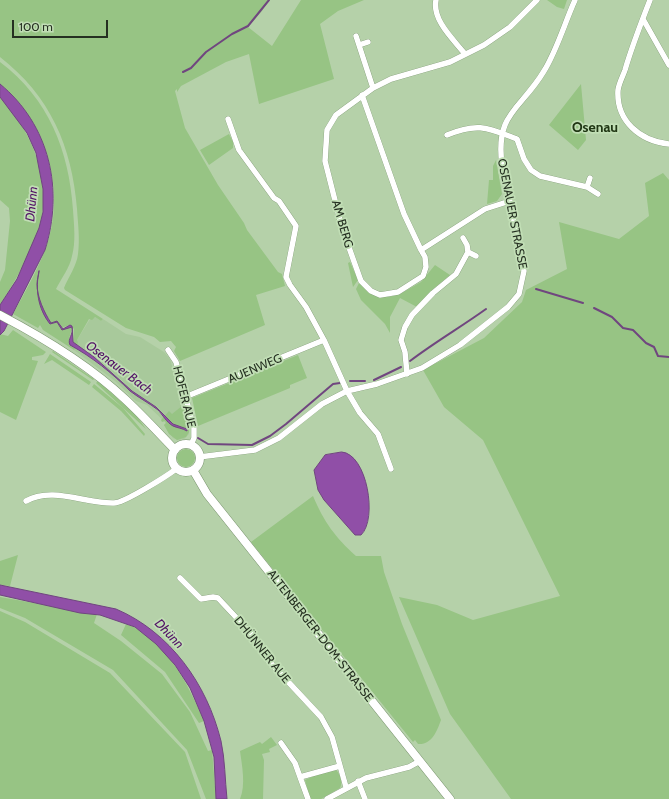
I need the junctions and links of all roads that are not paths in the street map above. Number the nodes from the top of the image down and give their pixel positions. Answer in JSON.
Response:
{"nodes":[{"id":1,"x":436,"y":0,"type":"edge"},
{"id":2,"x":538,"y":0,"type":"edge"},
{"id":3,"x":575,"y":0,"type":"edge"},
{"id":4,"x":650,"y":0,"type":"edge"},
{"id":5,"x":643,"y":19,"type":"junction"},
{"id":6,"x":356,"y":36,"type":"dead end"},
{"id":7,"x":368,"y":42,"type":"dead end"},
{"id":8,"x":359,"y":46,"type":"junction"},
{"id":9,"x":465,"y":54,"type":"junction"},
{"id":10,"x":669,"y":65,"type":"edge"},
{"id":11,"x":373,"y":88,"type":"junction"},
{"id":12,"x":362,"y":95,"type":"junction"},
{"id":13,"x":228,"y":119,"type":"dead end"},
{"id":14,"x":501,"y":134,"type":"junction"},
{"id":15,"x":448,"y":135,"type":"dead end"},
{"id":16,"x":669,"y":144,"type":"edge"},
{"id":17,"x":590,"y":178,"type":"dead end"},
{"id":18,"x":587,"y":187,"type":"junction"},
{"id":19,"x":598,"y":194,"type":"dead end"},
{"id":20,"x":510,"y":202,"type":"junction"},
{"id":21,"x":463,"y":238,"type":"dead end"},
{"id":22,"x":421,"y":250,"type":"junction"},
{"id":23,"x":468,"y":252,"type":"junction"},
{"id":24,"x":476,"y":256,"type":"dead end"},
{"id":25,"x":0,"y":316,"type":"edge"},
{"id":26,"x":324,"y":340,"type":"junction"},
{"id":27,"x":168,"y":350,"type":"dead end"},
{"id":28,"x":408,"y":374,"type":"junction"},
{"id":29,"x":347,"y":391,"type":"junction"},
{"id":30,"x":185,"y":397,"type":"junction"},
{"id":31,"x":190,"y":445,"type":"junction"},
{"id":32,"x":175,"y":450,"type":"junction"},
{"id":33,"x":199,"y":457,"type":"junction"},
{"id":34,"x":176,"y":469,"type":"junction"},
{"id":35,"x":391,"y":469,"type":"dead end"},
{"id":36,"x":193,"y":470,"type":"junction"},
{"id":37,"x":26,"y":501,"type":"dead end"},
{"id":38,"x":180,"y":578,"type":"dead end"},
{"id":39,"x":281,"y":743,"type":"dead end"},
{"id":40,"x":420,"y":761,"type":"junction"},
{"id":41,"x":340,"y":766,"type":"junction"},
{"id":42,"x":300,"y":777,"type":"junction"},
{"id":43,"x":358,"y":781,"type":"junction"},
{"id":44,"x":346,"y":787,"type":"junction"},
{"id":45,"x":308,"y":799,"type":"edge"},
{"id":46,"x":327,"y":799,"type":"edge"},
{"id":47,"x":365,"y":799,"type":"edge"},
{"id":48,"x":450,"y":799,"type":"edge"}],
"edges":[{"from":1,"to":9,"type":"street"},
{"from":2,"to":9,"type":"street","name":"AM BERG"},
{"from":3,"to":14,"type":"street","name":"OSENAUER STRASSE"},
{"from":4,"to":5,"type":"street"},
{"from":5,"to":10,"type":"street"},
{"from":5,"to":16,"type":"street"},
{"from":6,"to":8,"type":"street"},
{"from":7,"to":8,"type":"street"},
{"from":8,"to":11,"type":"street"},
{"from":9,"to":11,"type":"street","name":"AM BERG"},
{"from":11,"to":12,"type":"street","name":"AM BERG"},
{"from":12,"to":22,"type":"street","name":"AM BERG"},
{"from":12,"to":22,"type":"street","name":"AM BERG"},
{"from":13,"to":26,"type":"street"},
{"from":14,"to":15,"type":"street"},
{"from":14,"to":18,"type":"street"},
{"from":14,"to":20,"type":"street","name":"OSENAUER STRASSE"},
{"from":17,"to":18,"type":"street"},
{"from":18,"to":19,"type":"street"},
{"from":20,"to":22,"type":"street"},
{"from":20,"to":28,"type":"street","name":"OSENAUER STRASSE"},
{"from":21,"to":23,"type":"street"},
{"from":23,"to":24,"type":"street"},
{"from":23,"to":28,"type":"street"},
{"from":25,"to":32,"type":"main road"},
{"from":26,"to":29,"type":"street"},
{"from":26,"to":30,"type":"street","name":"AUENWEG"},
{"from":27,"to":30,"type":"street","name":"HOFER AUE"},
{"from":28,"to":29,"type":"street","name":"OSENAUER STRASSE"},
{"from":29,"to":33,"type":"street","name":"OSENAUER STRASSE"},
{"from":29,"to":35,"type":"street"},
{"from":30,"to":31,"type":"street","name":"HOFER AUE"},
{"from":31,"to":32,"type":"main road"},
{"from":31,"to":33,"type":"main road"},
{"from":32,"to":34,"type":"main road"},
{"from":33,"to":36,"type":"main road"},
{"from":34,"to":36,"type":"main road"},
{"from":34,"to":37,"type":"street"},
{"from":36,"to":40,"type":"main road","name":"ALTENBERGER-DOM-STRASSE"},
{"from":38,"to":41,"type":"street","name":"DHÜNNER AUE"},
{"from":39,"to":42,"type":"street"},
{"from":40,"to":43,"type":"street"},
{"from":40,"to":48,"type":"main road","name":"ALTENBERGER-DOM-STRASSE"},
{"from":41,"to":42,"type":"street"},
{"from":41,"to":44,"type":"street","name":"DHÜNNER AUE"},
{"from":42,"to":45,"type":"street"},
{"from":43,"to":44,"type":"street"},
{"from":43,"to":47,"type":"street"},
{"from":44,"to":46,"type":"street"}]}
